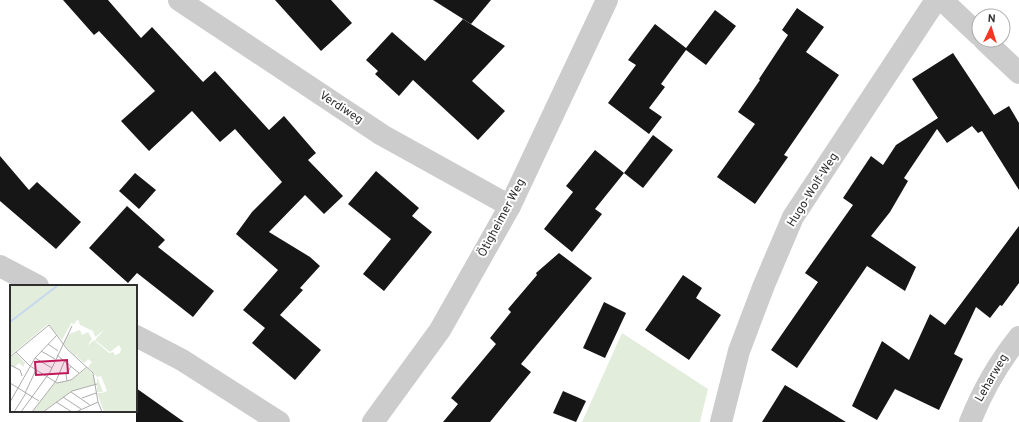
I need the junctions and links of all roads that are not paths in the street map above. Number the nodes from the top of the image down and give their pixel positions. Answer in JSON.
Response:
{"nodes":[{"id":1,"x":179,"y":0,"type":"edge"},
{"id":2,"x":607,"y":0,"type":"edge"},
{"id":3,"x":936,"y":0,"type":"edge"},
{"id":4,"x":942,"y":0,"type":"edge"},
{"id":5,"x":971,"y":27,"type":"edge"},
{"id":6,"x":992,"y":48,"type":"edge"},
{"id":7,"x":1019,"y":73,"type":"edge"},
{"id":8,"x":510,"y":206,"type":"junction"},
{"id":9,"x":0,"y":266,"type":"edge"},
{"id":10,"x":36,"y":285,"type":"edge"},
{"id":11,"x":137,"y":337,"type":"edge"},
{"id":12,"x":1019,"y":337,"type":"edge"},
{"id":13,"x":279,"y":422,"type":"edge"},
{"id":14,"x":373,"y":422,"type":"edge"},
{"id":15,"x":720,"y":422,"type":"edge"},
{"id":16,"x":970,"y":422,"type":"edge"}],
"edges":[{"from":1,"to":8,"type":"street","name":"Verdiweg"},
{"from":2,"to":8,"type":"street","name":"Ötigheimer Weg"},
{"from":3,"to":15,"type":"street","name":"Hugo-Wolf-Weg"},
{"from":4,"to":5,"type":"street"},
{"from":6,"to":7,"type":"street"},
{"from":8,"to":14,"type":"street","name":"Ötigheimer Weg"},
{"from":9,"to":10,"type":"street"},
{"from":11,"to":13,"type":"street"},
{"from":12,"to":16,"type":"street","name":"Leharweg"}]}
